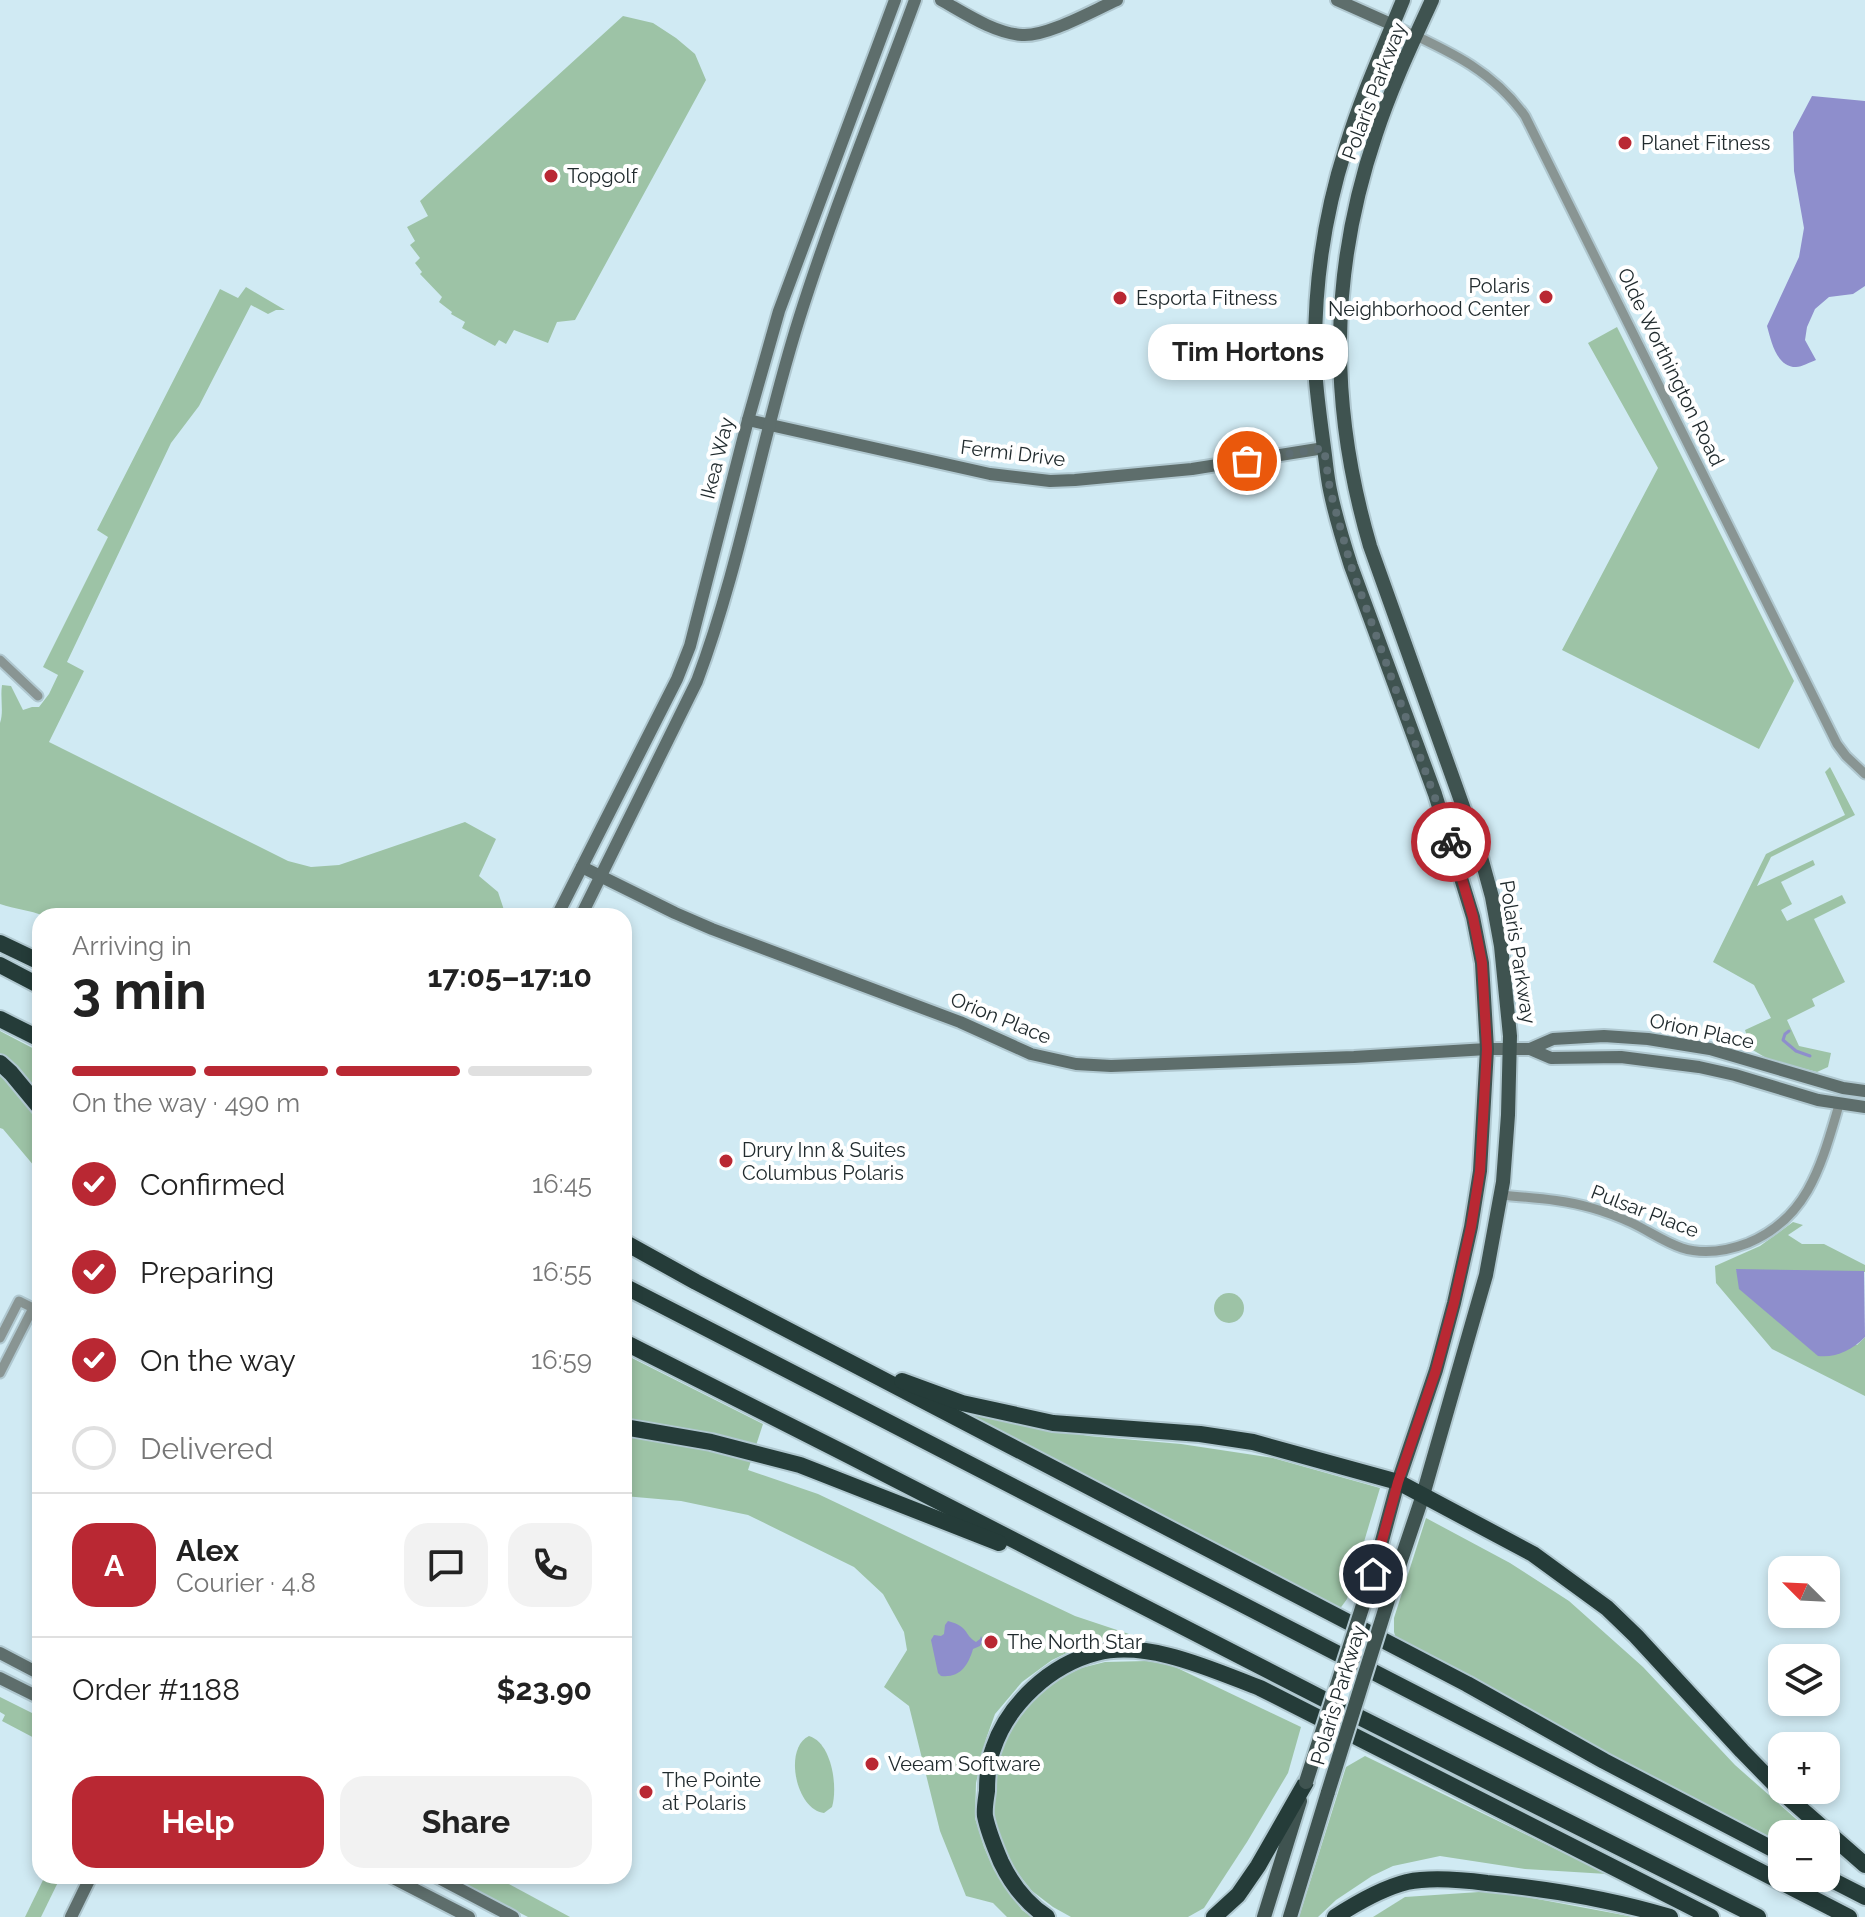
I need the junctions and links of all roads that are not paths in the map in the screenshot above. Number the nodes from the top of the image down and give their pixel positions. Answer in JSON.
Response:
{"nodes":[{"id":1,"x":895,"y":0,"type":"edge"},
{"id":2,"x":915,"y":0,"type":"edge"},
{"id":3,"x":941,"y":0,"type":"edge"},
{"id":4,"x":1117,"y":0,"type":"edge"},
{"id":5,"x":1337,"y":0,"type":"edge"},
{"id":6,"x":1403,"y":0,"type":"edge"},
{"id":7,"x":1432,"y":0,"type":"edge"},
{"id":8,"x":1393,"y":25,"type":"junction"},
{"id":9,"x":1416,"y":36,"type":"junction"},
{"id":10,"x":748,"y":420,"type":"junction"},
{"id":11,"x":769,"y":425,"type":"junction"},
{"id":12,"x":1324,"y":448,"type":"junction"},
{"id":13,"x":0,"y":660,"type":"edge"},
{"id":14,"x":38,"y":696,"type":"dead end"},
{"id":15,"x":1865,"y":774,"type":"edge"},
{"id":16,"x":582,"y":867,"type":"junction"},
{"id":17,"x":601,"y":877,"type":"junction"},
{"id":18,"x":561,"y":908,"type":"edge"},
{"id":19,"x":585,"y":908,"type":"edge"},
{"id":20,"x":0,"y":943,"type":"edge"},
{"id":21,"x":32,"y":958,"type":"edge"},
{"id":22,"x":0,"y":965,"type":"edge"},
{"id":23,"x":32,"y":982,"type":"edge"},
{"id":24,"x":0,"y":1019,"type":"edge"},
{"id":25,"x":32,"y":1035,"type":"edge"},
{"id":26,"x":1487,"y":1049,"type":"junction"},
{"id":27,"x":1509,"y":1049,"type":"junction"},
{"id":28,"x":1530,"y":1049,"type":"junction"},
{"id":29,"x":0,"y":1063,"type":"edge"},
{"id":30,"x":1865,"y":1091,"type":"edge"},
{"id":31,"x":32,"y":1098,"type":"edge"},
{"id":32,"x":1865,"y":1101,"type":"edge"},
{"id":33,"x":1839,"y":1105,"type":"junction"},
{"id":34,"x":1865,"y":1107,"type":"edge"},
{"id":35,"x":1501,"y":1195,"type":"junction"},
{"id":36,"x":632,"y":1246,"type":"edge"},
{"id":37,"x":632,"y":1290,"type":"edge"},
{"id":38,"x":32,"y":1308,"type":"edge"},
{"id":39,"x":32,"y":1310,"type":"edge"},
{"id":40,"x":0,"y":1338,"type":"edge"},
{"id":41,"x":632,"y":1346,"type":"edge"},
{"id":42,"x":840,"y":1358,"type":"junction"},
{"id":43,"x":0,"y":1373,"type":"edge"},
{"id":44,"x":632,"y":1428,"type":"edge"},
{"id":45,"x":1398,"y":1482,"type":"junction"},
{"id":46,"x":1423,"y":1495,"type":"junction"},
{"id":47,"x":1079,"y":1575,"type":"junction"},
{"id":48,"x":0,"y":1653,"type":"edge"},
{"id":49,"x":32,"y":1670,"type":"edge"},
{"id":50,"x":0,"y":1678,"type":"edge"},
{"id":51,"x":32,"y":1694,"type":"edge"},
{"id":52,"x":1306,"y":1782,"type":"junction"},
{"id":53,"x":1768,"y":1847,"type":"edge"},
{"id":54,"x":1865,"y":1865,"type":"edge"},
{"id":55,"x":87,"y":1884,"type":"edge"},
{"id":56,"x":405,"y":1884,"type":"edge"},
{"id":57,"x":450,"y":1884,"type":"edge"},
{"id":58,"x":1840,"y":1884,"type":"edge"},
{"id":59,"x":1865,"y":1897,"type":"edge"},
{"id":60,"x":71,"y":1917,"type":"edge"},
{"id":61,"x":469,"y":1917,"type":"edge"},
{"id":62,"x":513,"y":1917,"type":"edge"},
{"id":63,"x":1047,"y":1917,"type":"edge"},
{"id":64,"x":1214,"y":1917,"type":"edge"},
{"id":65,"x":1264,"y":1917,"type":"edge"},
{"id":66,"x":1290,"y":1917,"type":"edge"},
{"id":67,"x":1335,"y":1917,"type":"edge"},
{"id":68,"x":1670,"y":1917,"type":"edge"},
{"id":69,"x":1711,"y":1917,"type":"edge"},
{"id":70,"x":1758,"y":1917,"type":"edge"},
{"id":71,"x":1849,"y":1917,"type":"edge"}],
"edges":[{"from":1,"to":10,"type":"main road","name":"Ikea Way"},
{"from":2,"to":11,"type":"main road"},
{"from":3,"to":4,"type":"main road"},
{"from":5,"to":8,"type":"main road"},
{"from":6,"to":8,"type":"main road","name":"Polaris Parkway"},
{"from":7,"to":9,"type":"main road","name":"Polaris Parkway"},
{"from":8,"to":9,"type":"street","name":"Olde Worthington Road"},
{"from":8,"to":12,"type":"main road","name":"Polaris Parkway"},
{"from":9,"to":15,"type":"street","name":"Olde Worthington Road"},
{"from":9,"to":27,"type":"main road","name":"Polaris Parkway"},
{"from":10,"to":11,"type":"main road","name":"Fermi Drive"},
{"from":10,"to":16,"type":"main road","name":"Ikea Way"},
{"from":11,"to":12,"type":"main road","name":"Fermi Drive"},
{"from":11,"to":17,"type":"main road"},
{"from":12,"to":26,"type":"main road","name":"Polaris Parkway"},
{"from":13,"to":14,"type":"street"},
{"from":16,"to":17,"type":"main road","name":"Orion Place"},
{"from":16,"to":18,"type":"main road","name":"Ikea Way"},
{"from":17,"to":19,"type":"main road"},
{"from":17,"to":26,"type":"main road","name":"Orion Place"},
{"from":20,"to":21,"type":"highway"},
{"from":22,"to":23,"type":"highway"},
{"from":24,"to":25,"type":"highway"},
{"from":26,"to":27,"type":"main road","name":"Orion Place"},
{"from":26,"to":45,"type":"main road","name":"Polaris Parkway"},
{"from":27,"to":28,"type":"main road","name":"Orion Place"},
{"from":27,"to":35,"type":"main road","name":"Polaris Parkway"},
{"from":28,"to":30,"type":"main road","name":"Orion Place"},
{"from":28,"to":33,"type":"main road","name":"Orion Place"},
{"from":29,"to":31,"type":"highway"},
{"from":32,"to":33,"type":"main road"},
{"from":33,"to":34,"type":"main road","name":"Orion Place"},
{"from":33,"to":35,"type":"street","name":"Pulsar Place"},
{"from":35,"to":46,"type":"main road","name":"Polaris Parkway"},
{"from":36,"to":42,"type":"highway"},
{"from":37,"to":71,"type":"highway"},
{"from":38,"to":40,"type":"street"},
{"from":39,"to":43,"type":"street"},
{"from":41,"to":47,"type":"highway"},
{"from":42,"to":45,"type":"highway"},
{"from":42,"to":53,"type":"highway"},
{"from":44,"to":47,"type":"highway"},
{"from":45,"to":46,"type":"highway"},
{"from":45,"to":52,"type":"main road","name":"Polaris Parkway","bridge":true},
{"from":46,"to":54,"type":"highway"},
{"from":46,"to":66,"type":"main road","name":"Polaris Parkway","bridge":true},
{"from":47,"to":70,"type":"highway"},
{"from":48,"to":49,"type":"main road"},
{"from":50,"to":51,"type":"main road"},
{"from":52,"to":64,"type":"highway"},
{"from":52,"to":65,"type":"main road","name":"Polaris Parkway"},
{"from":55,"to":60,"type":"main road"},
{"from":56,"to":61,"type":"main road"},
{"from":57,"to":62,"type":"main road"},
{"from":58,"to":59,"type":"highway"},
{"from":63,"to":69,"type":"highway"},
{"from":67,"to":68,"type":"highway"}]}
